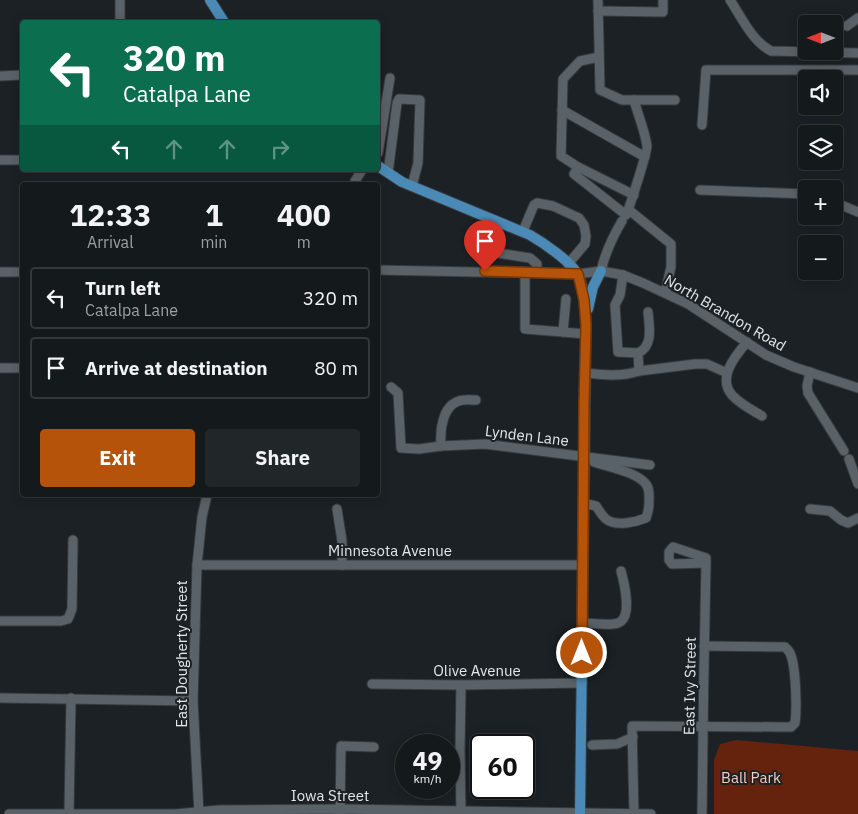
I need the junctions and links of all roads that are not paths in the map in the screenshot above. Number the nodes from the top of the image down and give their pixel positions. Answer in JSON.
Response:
{"nodes":[{"id":1,"x":120,"y":0,"type":"edge"},
{"id":2,"x":210,"y":0,"type":"edge"},
{"id":3,"x":598,"y":0,"type":"edge"},
{"id":4,"x":663,"y":0,"type":"edge"},
{"id":5,"x":730,"y":0,"type":"edge"},
{"id":6,"x":598,"y":11,"type":"junction"},
{"id":7,"x":858,"y":18,"type":"edge"},
{"id":8,"x":120,"y":20,"type":"edge"},
{"id":9,"x":223,"y":20,"type":"edge"},
{"id":10,"x":847,"y":26,"type":"dead end"},
{"id":11,"x":858,"y":53,"type":"edge"},
{"id":12,"x":599,"y":57,"type":"junction"},
{"id":13,"x":858,"y":70,"type":"edge"},
{"id":14,"x":20,"y":75,"type":"edge"},
{"id":15,"x":0,"y":76,"type":"edge"},
{"id":16,"x":390,"y":78,"type":"dead end"},
{"id":17,"x":634,"y":100,"type":"junction"},
{"id":18,"x":675,"y":100,"type":"dead end"},
{"id":19,"x":562,"y":110,"type":"junction"},
{"id":20,"x":702,"y":125,"type":"dead end"},
{"id":21,"x":380,"y":141,"type":"edge"},
{"id":22,"x":645,"y":157,"type":"junction"},
{"id":23,"x":0,"y":160,"type":"edge"},
{"id":24,"x":20,"y":160,"type":"edge"},
{"id":25,"x":380,"y":167,"type":"edge"},
{"id":26,"x":578,"y":167,"type":"junction"},
{"id":27,"x":388,"y":173,"type":"junction"},
{"id":28,"x":412,"y":186,"type":"junction"},
{"id":29,"x":700,"y":190,"type":"dead end"},
{"id":30,"x":798,"y":194,"type":"edge"},
{"id":31,"x":634,"y":195,"type":"junction"},
{"id":32,"x":843,"y":206,"type":"edge"},
{"id":33,"x":629,"y":210,"type":"junction"},
{"id":34,"x":858,"y":212,"type":"edge"},
{"id":35,"x":622,"y":221,"type":"dead end"},
{"id":36,"x":523,"y":231,"type":"junction"},
{"id":37,"x":492,"y":252,"type":"dead end"},
{"id":38,"x":568,"y":264,"type":"junction"},
{"id":39,"x":380,"y":270,"type":"edge"},
{"id":40,"x":601,"y":271,"type":"junction"},
{"id":41,"x":0,"y":272,"type":"edge"},
{"id":42,"x":20,"y":272,"type":"edge"},
{"id":43,"x":525,"y":272,"type":"junction"},
{"id":44,"x":537,"y":272,"type":"junction"},
{"id":45,"x":578,"y":274,"type":"junction"},
{"id":46,"x":623,"y":275,"type":"junction"},
{"id":47,"x":665,"y":293,"type":"junction"},
{"id":48,"x":566,"y":299,"type":"dead end"},
{"id":49,"x":648,"y":312,"type":"dead end"},
{"id":50,"x":586,"y":330,"type":"junction"},
{"id":51,"x":563,"y":332,"type":"junction"},
{"id":52,"x":747,"y":342,"type":"junction"},
{"id":53,"x":638,"y":353,"type":"junction"},
{"id":54,"x":0,"y":368,"type":"edge"},
{"id":55,"x":20,"y":368,"type":"edge"},
{"id":56,"x":639,"y":371,"type":"junction"},
{"id":57,"x":727,"y":372,"type":"junction"},
{"id":58,"x":810,"y":372,"type":"junction"},
{"id":59,"x":584,"y":373,"type":"junction"},
{"id":60,"x":391,"y":387,"type":"dead end"},
{"id":61,"x":858,"y":388,"type":"edge"},
{"id":62,"x":476,"y":400,"type":"dead end"},
{"id":63,"x":762,"y":416,"type":"dead end"},
{"id":64,"x":441,"y":446,"type":"junction"},
{"id":65,"x":584,"y":459,"type":"junction"},
{"id":66,"x":650,"y":465,"type":"dead end"},
{"id":67,"x":858,"y":484,"type":"edge"},
{"id":68,"x":207,"y":497,"type":"edge"},
{"id":69,"x":583,"y":503,"type":"junction"},
{"id":70,"x":337,"y":509,"type":"dead end"},
{"id":71,"x":810,"y":509,"type":"dead end"},
{"id":72,"x":858,"y":518,"type":"edge"},
{"id":73,"x":73,"y":540,"type":"dead end"},
{"id":74,"x":706,"y":560,"type":"dead end"},
{"id":75,"x":197,"y":565,"type":"junction"},
{"id":76,"x":342,"y":565,"type":"junction"},
{"id":77,"x":582,"y":565,"type":"junction"},
{"id":78,"x":621,"y":571,"type":"dead end"},
{"id":79,"x":0,"y":621,"type":"edge"},
{"id":80,"x":582,"y":623,"type":"junction"},
{"id":81,"x":704,"y":646,"type":"junction"},
{"id":82,"x":582,"y":683,"type":"junction"},
{"id":83,"x":372,"y":684,"type":"dead end"},
{"id":84,"x":461,"y":685,"type":"junction"},
{"id":85,"x":0,"y":698,"type":"edge"},
{"id":86,"x":71,"y":698,"type":"junction"},
{"id":87,"x":193,"y":701,"type":"junction"},
{"id":88,"x":703,"y":726,"type":"junction"},
{"id":89,"x":633,"y":737,"type":"junction"},
{"id":90,"x":592,"y":745,"type":"dead end"},
{"id":91,"x":374,"y":747,"type":"dead end"},
{"id":92,"x":340,"y":812,"type":"edge"},
{"id":93,"x":461,"y":812,"type":"edge"},
{"id":94,"x":199,"y":813,"type":"edge"},
{"id":95,"x":9,"y":814,"type":"edge"},
{"id":96,"x":69,"y":814,"type":"edge"},
{"id":97,"x":580,"y":814,"type":"edge"},
{"id":98,"x":634,"y":814,"type":"edge"},
{"id":99,"x":651,"y":814,"type":"edge"},
{"id":100,"x":702,"y":814,"type":"edge"}],
"edges":[{"from":1,"to":8,"type":"street"},
{"from":2,"to":9,"type":"main road"},
{"from":3,"to":6,"type":"street"},
{"from":4,"to":6,"type":"street"},
{"from":5,"to":11,"type":"street"},
{"from":6,"to":12,"type":"street"},
{"from":7,"to":10,"type":"street"},
{"from":12,"to":17,"type":"street"},
{"from":12,"to":19,"type":"street"},
{"from":13,"to":20,"type":"street"},
{"from":14,"to":15,"type":"street"},
{"from":16,"to":21,"type":"street"},
{"from":17,"to":18,"type":"street"},
{"from":17,"to":22,"type":"street"},
{"from":19,"to":22,"type":"street"},
{"from":19,"to":26,"type":"street"},
{"from":22,"to":31,"type":"street"},
{"from":23,"to":24,"type":"street"},
{"from":25,"to":27,"type":"main road"},
{"from":26,"to":31,"type":"street"},
{"from":26,"to":33,"type":"street"},
{"from":27,"to":28,"type":"main road"},
{"from":27,"to":28,"type":"street"},
{"from":28,"to":36,"type":"main road"},
{"from":29,"to":30,"type":"street"},
{"from":31,"to":33,"type":"street"},
{"from":32,"to":34,"type":"street"},
{"from":33,"to":47,"type":"street"},
{"from":35,"to":40,"type":"street"},
{"from":36,"to":38,"type":"main road"},
{"from":36,"to":38,"type":"street"},
{"from":37,"to":44,"type":"street"},
{"from":38,"to":45,"type":"main road"},
{"from":39,"to":43,"type":"street","name":"North Brandon Road"},
{"from":40,"to":45,"type":"street","name":"North Brandon Road"},
{"from":40,"to":46,"type":"street","name":"North Brandon Road"},
{"from":40,"to":50,"type":"main road"},
{"from":41,"to":42,"type":"street"},
{"from":43,"to":44,"type":"street","name":"North Brandon Road"},
{"from":43,"to":51,"type":"street"},
{"from":44,"to":45,"type":"street","name":"North Brandon Road"},
{"from":45,"to":50,"type":"main road"},
{"from":46,"to":47,"type":"street","name":"North Brandon Road"},
{"from":46,"to":53,"type":"street"},
{"from":47,"to":52,"type":"street","name":"North Brandon Road"},
{"from":48,"to":51,"type":"street"},
{"from":49,"to":53,"type":"street"},
{"from":50,"to":51,"type":"street"},
{"from":50,"to":59,"type":"main road"},
{"from":52,"to":57,"type":"street"},
{"from":52,"to":58,"type":"street","name":"North Brandon Road"},
{"from":53,"to":56,"type":"street"},
{"from":54,"to":55,"type":"street"},
{"from":56,"to":57,"type":"street"},
{"from":56,"to":59,"type":"street"},
{"from":57,"to":63,"type":"street"},
{"from":58,"to":61,"type":"street","name":"North Brandon Road"},
{"from":58,"to":67,"type":"street"},
{"from":59,"to":65,"type":"main road"},
{"from":60,"to":64,"type":"street","name":"Lynden Lane"},
{"from":62,"to":64,"type":"street"},
{"from":64,"to":65,"type":"street","name":"Lynden Lane"},
{"from":65,"to":66,"type":"street","name":"Lynden Lane"},
{"from":65,"to":69,"type":"main road"},
{"from":65,"to":69,"type":"street"},
{"from":68,"to":75,"type":"street","name":"East Dougherty Street"},
{"from":69,"to":77,"type":"main road"},
{"from":70,"to":76,"type":"street"},
{"from":71,"to":72,"type":"street"},
{"from":73,"to":79,"type":"street"},
{"from":74,"to":81,"type":"street","name":"East Ivy Street"},
{"from":75,"to":76,"type":"street","name":"Minnesota Avenue"},
{"from":75,"to":87,"type":"street","name":"East Dougherty Street"},
{"from":76,"to":77,"type":"street","name":"Minnesota Avenue"},
{"from":77,"to":80,"type":"main road"},
{"from":78,"to":80,"type":"street"},
{"from":80,"to":82,"type":"main road"},
{"from":81,"to":88,"type":"street","name":"East Ivy Street"},
{"from":81,"to":88,"type":"street"},
{"from":82,"to":84,"type":"street","name":"Olive Avenue"},
{"from":82,"to":97,"type":"main road"},
{"from":83,"to":84,"type":"street","name":"Olive Avenue"},
{"from":84,"to":93,"type":"street"},
{"from":85,"to":86,"type":"street"},
{"from":86,"to":87,"type":"street"},
{"from":86,"to":96,"type":"street"},
{"from":87,"to":94,"type":"street","name":"East Dougherty Street"},
{"from":88,"to":89,"type":"street"},
{"from":88,"to":100,"type":"street","name":"East Ivy Street"},
{"from":89,"to":90,"type":"street"},
{"from":89,"to":98,"type":"street"},
{"from":91,"to":92,"type":"street"},
{"from":92,"to":93,"type":"street","name":"Iowa Street"},
{"from":92,"to":94,"type":"street","name":"Iowa Street"},
{"from":93,"to":97,"type":"street","name":"Iowa Street"},
{"from":94,"to":96,"type":"street","name":"Iowa Street"},
{"from":95,"to":96,"type":"street","name":"Iowa Street"},
{"from":97,"to":98,"type":"street","name":"Iowa Street"},
{"from":98,"to":99,"type":"street","name":"Iowa Street"}]}
